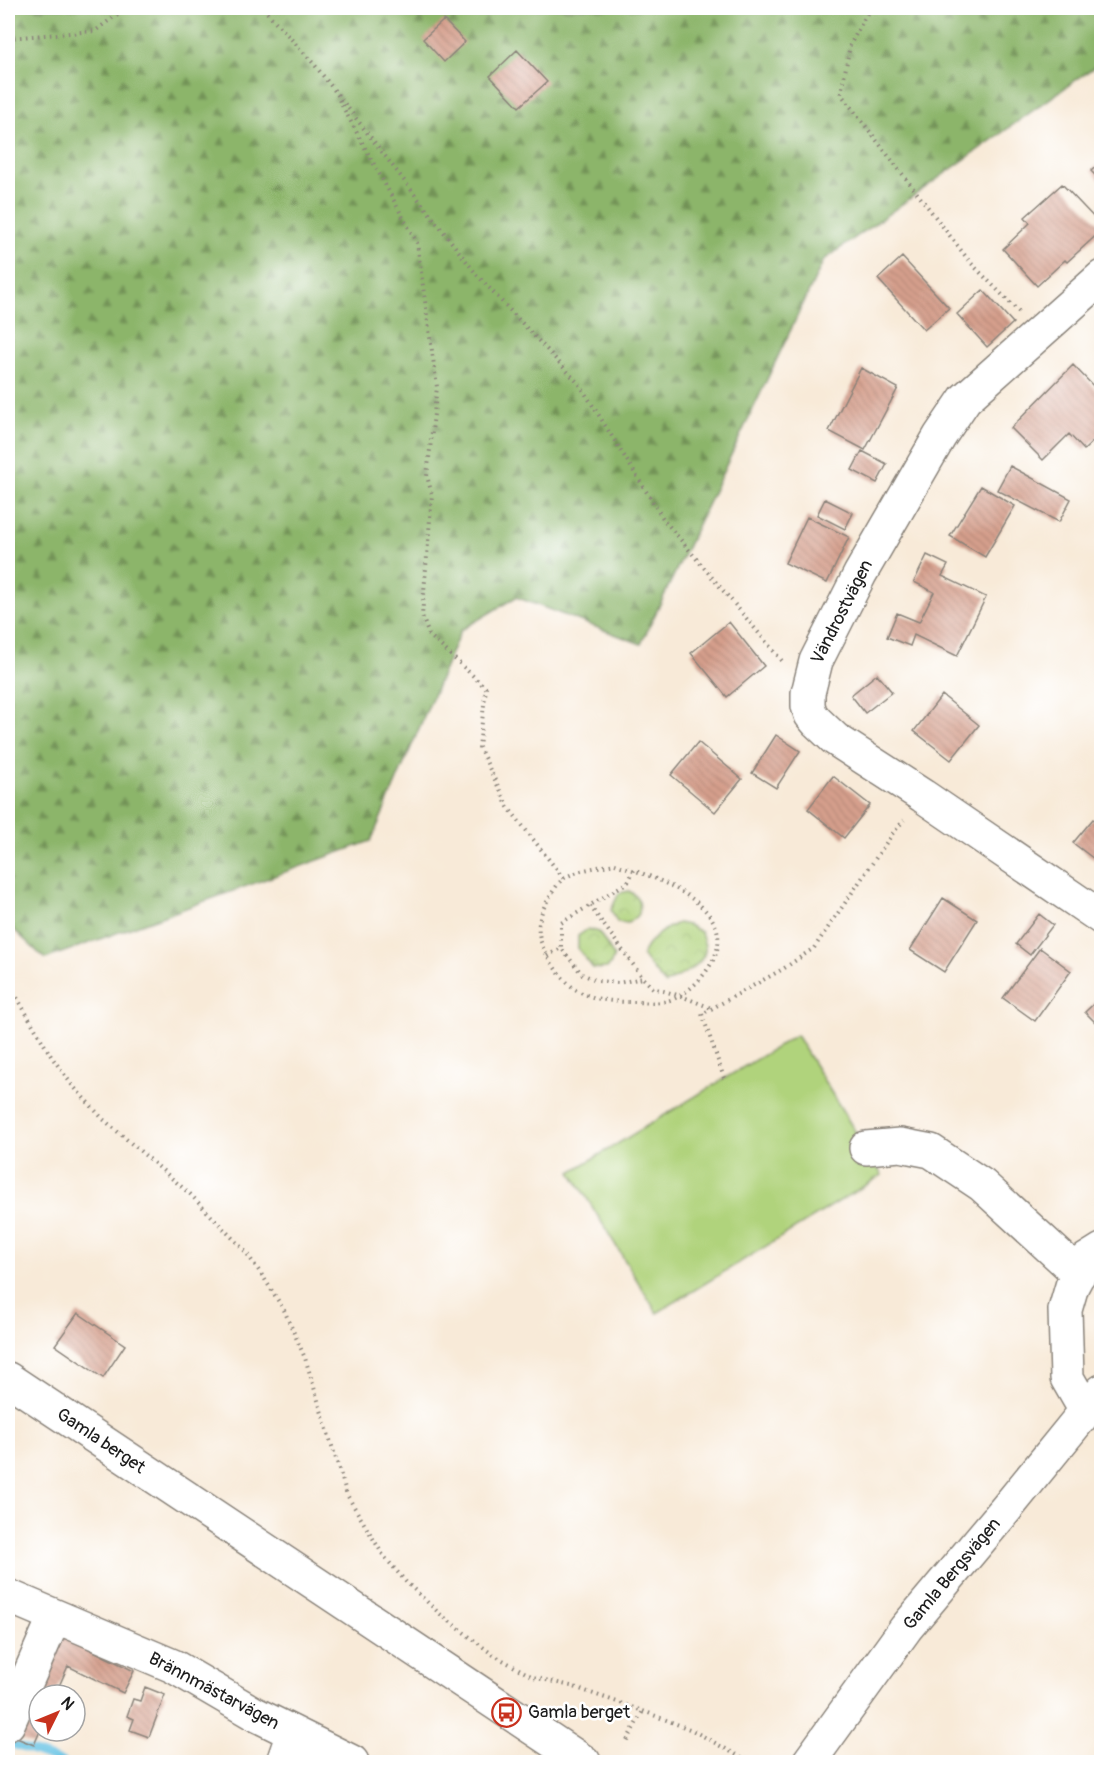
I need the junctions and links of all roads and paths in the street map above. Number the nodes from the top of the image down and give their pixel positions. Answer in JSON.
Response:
{"nodes":[{"id":1,"x":126,"y":8,"type":"edge"},
{"id":2,"x":263,"y":8,"type":"edge"},
{"id":3,"x":870,"y":8,"type":"edge"},
{"id":4,"x":8,"y":38,"type":"edge"},
{"id":5,"x":333,"y":88,"type":"junction"},
{"id":6,"x":1101,"y":277,"type":"edge"},
{"id":7,"x":1035,"y":335,"type":"junction"},
{"id":8,"x":808,"y":693,"type":"junction"},
{"id":9,"x":923,"y":796,"type":"junction"},
{"id":10,"x":634,"y":870,"type":"junction"},
{"id":11,"x":564,"y":879,"type":"junction"},
{"id":12,"x":590,"y":906,"type":"junction"},
{"id":13,"x":1101,"y":918,"type":"edge"},
{"id":14,"x":561,"y":948,"type":"junction"},
{"id":15,"x":547,"y":956,"type":"junction"},
{"id":16,"x":643,"y":978,"type":"junction"},
{"id":17,"x":8,"y":982,"type":"edge"},
{"id":18,"x":681,"y":996,"type":"junction"},
{"id":19,"x":711,"y":1008,"type":"junction"},
{"id":20,"x":724,"y":1078,"type":"dead end"},
{"id":21,"x":866,"y":1148,"type":"dead end"},
{"id":22,"x":1101,"y":1250,"type":"edge"},
{"id":23,"x":1079,"y":1274,"type":"junction"},
{"id":24,"x":9,"y":1382,"type":"edge"},
{"id":25,"x":1094,"y":1401,"type":"edge"},
{"id":26,"x":8,"y":1596,"type":"edge"},
{"id":27,"x":55,"y":1616,"type":"junction"},
{"id":28,"x":643,"y":1711,"type":"junction"},
{"id":29,"x":8,"y":1724,"type":"edge"},
{"id":30,"x":627,"y":1740,"type":"dead end"},
{"id":31,"x":288,"y":1748,"type":"edge"},
{"id":32,"x":352,"y":1762,"type":"edge"},
{"id":33,"x":584,"y":1762,"type":"edge"},
{"id":34,"x":749,"y":1762,"type":"edge"},
{"id":35,"x":809,"y":1762,"type":"edge"}],
"edges":[{"from":1,"to":4,"type":"path"},
{"from":2,"to":5,"type":"path"},
{"from":3,"to":7,"type":"path"},
{"from":5,"to":8,"type":"path"},
{"from":5,"to":11,"type":"path"},
{"from":6,"to":7,"type":"street","name":"Vändrostvägen"},
{"from":7,"to":8,"type":"street","name":"Vändrostvägen"},
{"from":8,"to":9,"type":"street"},
{"from":9,"to":13,"type":"street"},
{"from":9,"to":19,"type":"path"},
{"from":10,"to":11,"type":"path"},
{"from":10,"to":12,"type":"path"},
{"from":10,"to":18,"type":"path"},
{"from":11,"to":15,"type":"path"},
{"from":12,"to":14,"type":"path"},
{"from":12,"to":16,"type":"path"},
{"from":14,"to":15,"type":"path"},
{"from":14,"to":16,"type":"path"},
{"from":15,"to":18,"type":"path"},
{"from":16,"to":18,"type":"path"},
{"from":17,"to":28,"type":"path"},
{"from":18,"to":19,"type":"path"},
{"from":19,"to":20,"type":"path"},
{"from":21,"to":23,"type":"street"},
{"from":22,"to":23,"type":"street"},
{"from":23,"to":25,"type":"street"},
{"from":24,"to":33,"type":"street","name":"Gamla berget"},
{"from":25,"to":35,"type":"street","name":"Gamla Bergsvägen"},
{"from":26,"to":27,"type":"street","name":"Brännmästarvägen"},
{"from":27,"to":29,"type":"street"},
{"from":27,"to":31,"type":"street","name":"Brännmästarvägen"},
{"from":28,"to":30,"type":"path"},
{"from":28,"to":34,"type":"path"},
{"from":31,"to":32,"type":"street","name":"Brännmästarvägen"}]}
